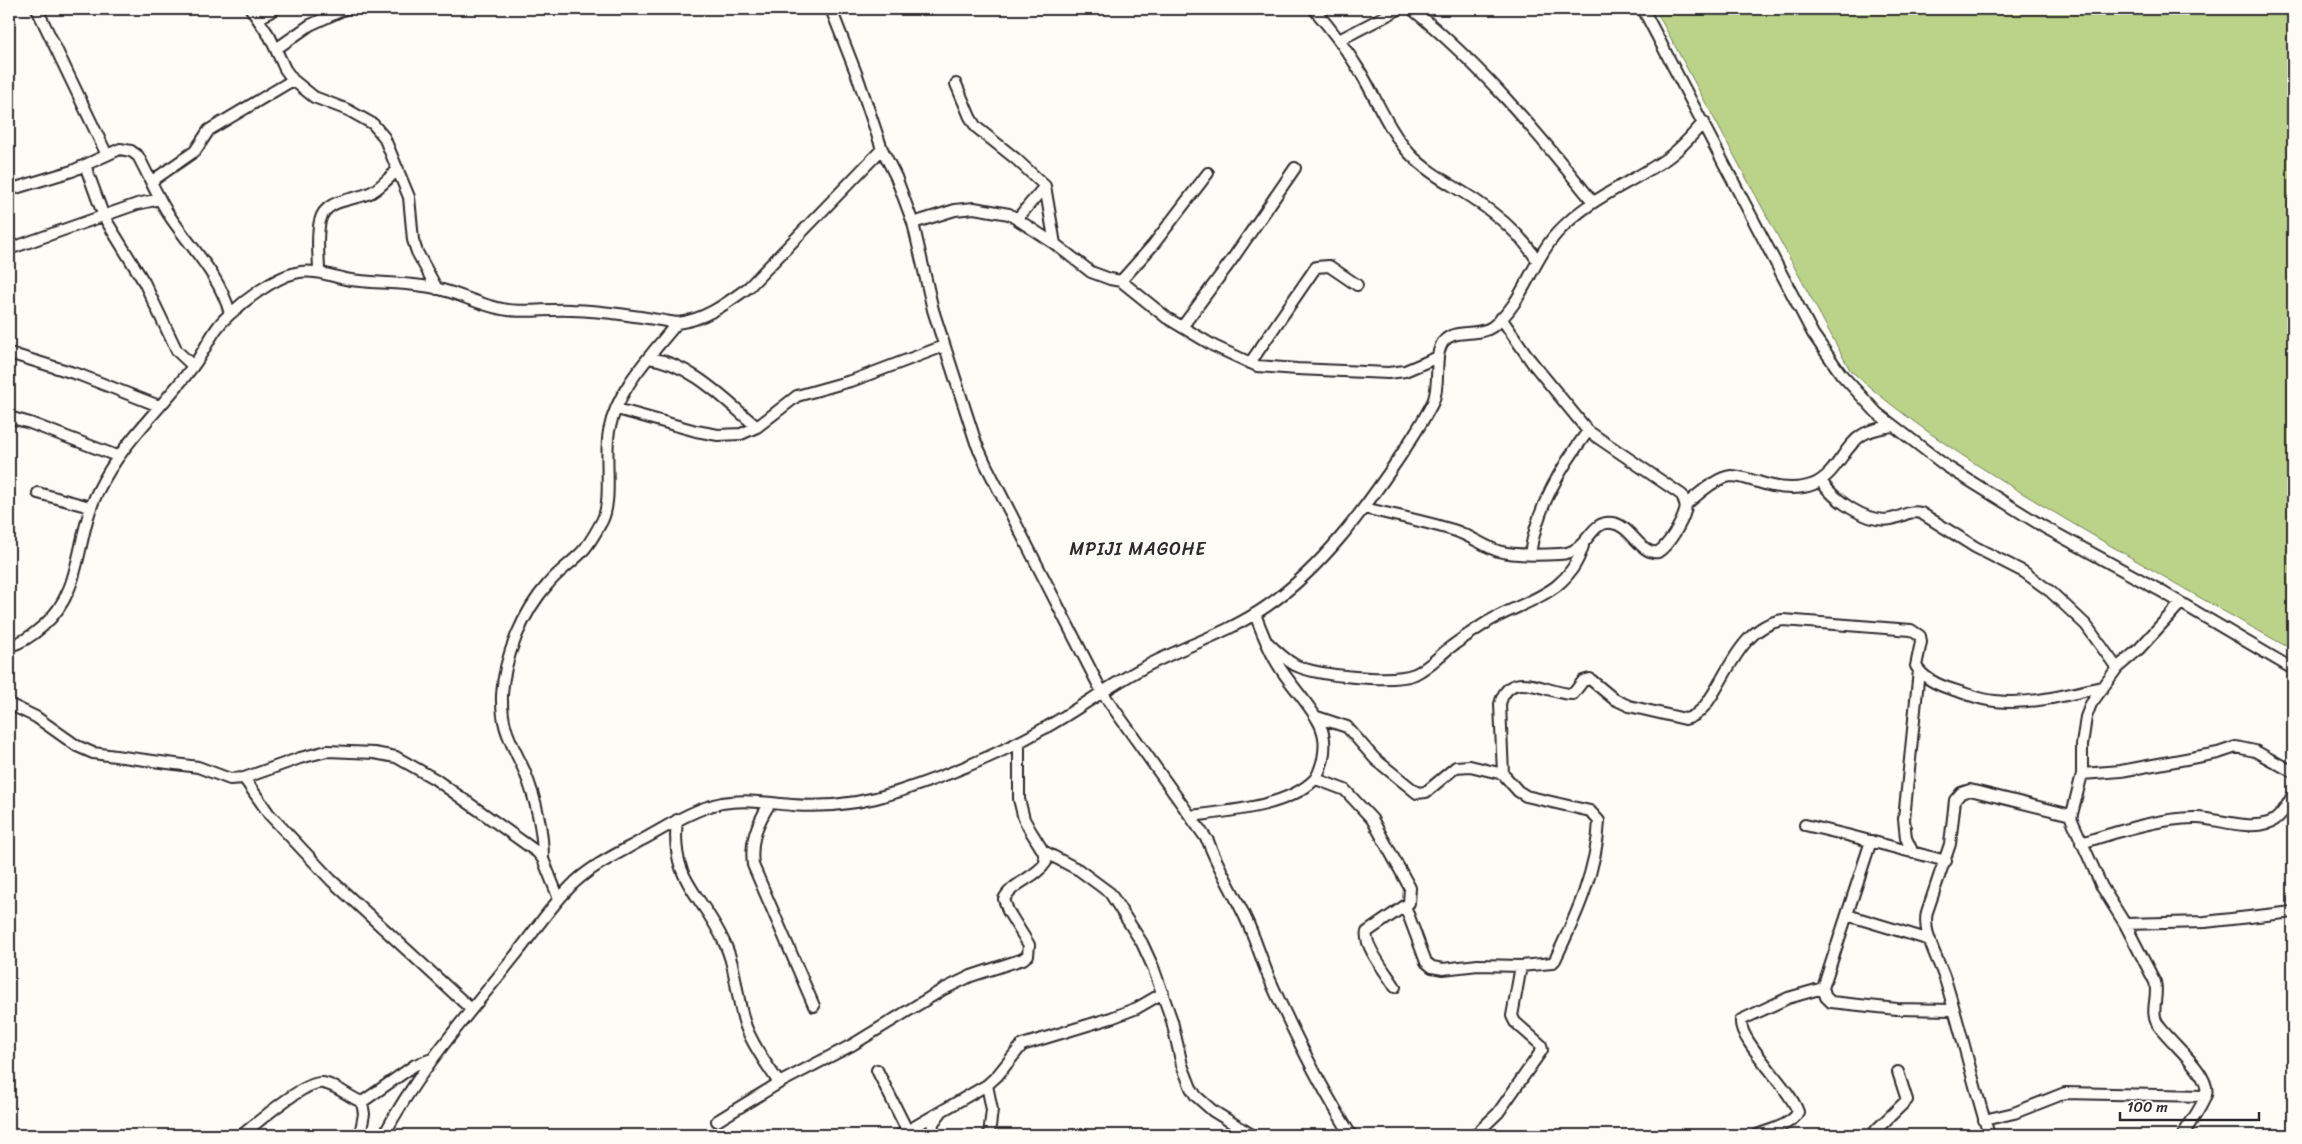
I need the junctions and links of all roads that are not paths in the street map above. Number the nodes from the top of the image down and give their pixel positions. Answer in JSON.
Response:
{"nodes":[{"id":1,"x":37,"y":9,"type":"edge"},
{"id":2,"x":251,"y":9,"type":"edge"},
{"id":3,"x":275,"y":9,"type":"edge"},
{"id":4,"x":345,"y":9,"type":"edge"},
{"id":5,"x":831,"y":9,"type":"edge"},
{"id":6,"x":1314,"y":9,"type":"edge"},
{"id":7,"x":1399,"y":9,"type":"edge"},
{"id":8,"x":1412,"y":9,"type":"edge"},
{"id":9,"x":1643,"y":9,"type":"edge"},
{"id":10,"x":258,"y":18,"type":"junction"},
{"id":11,"x":1339,"y":40,"type":"junction"},
{"id":12,"x":276,"y":50,"type":"junction"},
{"id":13,"x":293,"y":80,"type":"junction"},
{"id":14,"x":956,"y":84,"type":"dead end"},
{"id":15,"x":1704,"y":122,"type":"junction"},
{"id":16,"x":882,"y":149,"type":"junction"},
{"id":17,"x":107,"y":154,"type":"junction"},
{"id":18,"x":85,"y":165,"type":"junction"},
{"id":19,"x":1295,"y":168,"type":"dead end"},
{"id":20,"x":398,"y":169,"type":"junction"},
{"id":21,"x":1208,"y":173,"type":"dead end"},
{"id":22,"x":152,"y":181,"type":"junction"},
{"id":23,"x":1045,"y":186,"type":"junction"},
{"id":24,"x":9,"y":190,"type":"edge"},
{"id":25,"x":160,"y":199,"type":"junction"},
{"id":26,"x":1593,"y":202,"type":"junction"},
{"id":27,"x":104,"y":217,"type":"junction"},
{"id":28,"x":1018,"y":218,"type":"junction"},
{"id":29,"x":913,"y":223,"type":"junction"},
{"id":30,"x":1055,"y":244,"type":"junction"},
{"id":31,"x":9,"y":249,"type":"edge"},
{"id":32,"x":1538,"y":260,"type":"junction"},
{"id":33,"x":319,"y":272,"type":"junction"},
{"id":34,"x":1121,"y":281,"type":"junction"},
{"id":35,"x":1357,"y":285,"type":"dead end"},
{"id":36,"x":438,"y":289,"type":"junction"},
{"id":37,"x":230,"y":314,"type":"junction"},
{"id":38,"x":1501,"y":318,"type":"junction"},
{"id":39,"x":677,"y":323,"type":"junction"},
{"id":40,"x":1182,"y":327,"type":"junction"},
{"id":41,"x":944,"y":346,"type":"junction"},
{"id":42,"x":9,"y":353,"type":"edge"},
{"id":43,"x":649,"y":358,"type":"junction"},
{"id":44,"x":1438,"y":358,"type":"junction"},
{"id":45,"x":1250,"y":363,"type":"junction"},
{"id":46,"x":193,"y":366,"type":"junction"},
{"id":47,"x":159,"y":406,"type":"junction"},
{"id":48,"x":617,"y":409,"type":"junction"},
{"id":49,"x":9,"y":417,"type":"edge"},
{"id":50,"x":1892,"y":426,"type":"junction"},
{"id":51,"x":757,"y":428,"type":"junction"},
{"id":52,"x":1588,"y":431,"type":"junction"},
{"id":53,"x":117,"y":456,"type":"junction"},
{"id":54,"x":1821,"y":481,"type":"junction"},
{"id":55,"x":38,"y":493,"type":"dead end"},
{"id":56,"x":1686,"y":504,"type":"junction"},
{"id":57,"x":90,"y":507,"type":"junction"},
{"id":58,"x":1364,"y":508,"type":"junction"},
{"id":59,"x":1582,"y":546,"type":"junction"},
{"id":60,"x":1530,"y":554,"type":"junction"},
{"id":61,"x":2180,"y":604,"type":"junction"},
{"id":62,"x":1255,"y":614,"type":"junction"},
{"id":63,"x":1266,"y":641,"type":"junction"},
{"id":64,"x":9,"y":646,"type":"edge"},
{"id":65,"x":2117,"y":668,"type":"junction"},
{"id":66,"x":2293,"y":668,"type":"edge"},
{"id":67,"x":1919,"y":670,"type":"junction"},
{"id":68,"x":2101,"y":687,"type":"junction"},
{"id":69,"x":1102,"y":692,"type":"junction"},
{"id":70,"x":9,"y":704,"type":"edge"},
{"id":71,"x":1317,"y":717,"type":"junction"},
{"id":72,"x":1019,"y":742,"type":"junction"},
{"id":73,"x":2293,"y":772,"type":"edge"},
{"id":74,"x":1503,"y":774,"type":"junction"},
{"id":75,"x":2082,"y":774,"type":"junction"},
{"id":76,"x":244,"y":778,"type":"junction"},
{"id":77,"x":1316,"y":779,"type":"junction"},
{"id":78,"x":2293,"y":795,"type":"edge"},
{"id":79,"x":770,"y":803,"type":"junction"},
{"id":80,"x":2071,"y":815,"type":"junction"},
{"id":81,"x":1191,"y":816,"type":"junction"},
{"id":82,"x":677,"y":820,"type":"junction"},
{"id":83,"x":1804,"y":826,"type":"dead end"},
{"id":84,"x":1870,"y":841,"type":"junction"},
{"id":85,"x":2081,"y":843,"type":"junction"},
{"id":86,"x":1044,"y":851,"type":"junction"},
{"id":87,"x":1914,"y":853,"type":"junction"},
{"id":88,"x":544,"y":859,"type":"junction"},
{"id":89,"x":1946,"y":861,"type":"junction"},
{"id":90,"x":559,"y":898,"type":"junction"},
{"id":91,"x":1406,"y":906,"type":"junction"},
{"id":92,"x":2293,"y":912,"type":"edge"},
{"id":93,"x":1847,"y":915,"type":"junction"},
{"id":94,"x":2125,"y":924,"type":"junction"},
{"id":95,"x":1930,"y":940,"type":"junction"},
{"id":96,"x":1521,"y":966,"type":"junction"},
{"id":97,"x":1395,"y":987,"type":"dead end"},
{"id":98,"x":1822,"y":988,"type":"junction"},
{"id":99,"x":1163,"y":993,"type":"junction"},
{"id":100,"x":814,"y":1006,"type":"dead end"},
{"id":101,"x":471,"y":1010,"type":"junction"},
{"id":102,"x":1953,"y":1010,"type":"junction"},
{"id":103,"x":432,"y":1059,"type":"junction"},
{"id":104,"x":877,"y":1070,"type":"dead end"},
{"id":105,"x":1898,"y":1072,"type":"dead end"},
{"id":106,"x":780,"y":1083,"type":"junction"},
{"id":107,"x":987,"y":1085,"type":"junction"},
{"id":108,"x":2205,"y":1096,"type":"junction"},
{"id":109,"x":362,"y":1102,"type":"junction"},
{"id":110,"x":946,"y":1107,"type":"junction"},
{"id":111,"x":1984,"y":1120,"type":"junction"},
{"id":112,"x":717,"y":1121,"type":"dead end"},
{"id":113,"x":903,"y":1133,"type":"edge"},
{"id":114,"x":242,"y":1135,"type":"edge"},
{"id":115,"x":360,"y":1135,"type":"edge"},
{"id":116,"x":384,"y":1135,"type":"edge"},
{"id":117,"x":932,"y":1135,"type":"edge"},
{"id":118,"x":989,"y":1135,"type":"edge"},
{"id":119,"x":1252,"y":1135,"type":"edge"},
{"id":120,"x":1352,"y":1135,"type":"edge"},
{"id":121,"x":1475,"y":1135,"type":"edge"},
{"id":122,"x":1756,"y":1135,"type":"edge"},
{"id":123,"x":1873,"y":1135,"type":"edge"},
{"id":124,"x":1988,"y":1135,"type":"edge"},
{"id":125,"x":2183,"y":1135,"type":"edge"}],
"edges":[{"from":1,"to":17,"type":"street"},
{"from":2,"to":10,"type":"street"},
{"from":3,"to":10,"type":"street"},
{"from":4,"to":12,"type":"street"},
{"from":5,"to":16,"type":"street"},
{"from":6,"to":11,"type":"street"},
{"from":7,"to":11,"type":"street"},
{"from":8,"to":26,"type":"street"},
{"from":9,"to":15,"type":"street"},
{"from":10,"to":12,"type":"street"},
{"from":11,"to":32,"type":"street"},
{"from":12,"to":13,"type":"street"},
{"from":13,"to":20,"type":"street"},
{"from":13,"to":22,"type":"street"},
{"from":14,"to":23,"type":"street"},
{"from":15,"to":26,"type":"street"},
{"from":15,"to":50,"type":"street"},
{"from":16,"to":29,"type":"street"},
{"from":16,"to":39,"type":"street"},
{"from":17,"to":18,"type":"street"},
{"from":17,"to":22,"type":"street"},
{"from":18,"to":24,"type":"street"},
{"from":18,"to":27,"type":"street"},
{"from":19,"to":40,"type":"street"},
{"from":20,"to":33,"type":"street"},
{"from":20,"to":36,"type":"street"},
{"from":21,"to":34,"type":"street"},
{"from":22,"to":25,"type":"street"},
{"from":23,"to":28,"type":"street"},
{"from":23,"to":30,"type":"street"},
{"from":25,"to":27,"type":"street"},
{"from":25,"to":37,"type":"street"},
{"from":26,"to":32,"type":"street"},
{"from":27,"to":31,"type":"street"},
{"from":27,"to":46,"type":"street"},
{"from":28,"to":29,"type":"street"},
{"from":28,"to":30,"type":"street"},
{"from":29,"to":41,"type":"street"},
{"from":30,"to":34,"type":"street"},
{"from":32,"to":38,"type":"street"},
{"from":33,"to":36,"type":"street"},
{"from":33,"to":37,"type":"street"},
{"from":34,"to":40,"type":"street"},
{"from":35,"to":45,"type":"street"},
{"from":36,"to":39,"type":"street"},
{"from":37,"to":46,"type":"street"},
{"from":38,"to":44,"type":"street"},
{"from":38,"to":52,"type":"street"},
{"from":39,"to":43,"type":"street"},
{"from":40,"to":45,"type":"street"},
{"from":41,"to":51,"type":"street"},
{"from":41,"to":69,"type":"street"},
{"from":42,"to":47,"type":"street"},
{"from":43,"to":48,"type":"street"},
{"from":43,"to":51,"type":"street"},
{"from":44,"to":45,"type":"street"},
{"from":44,"to":58,"type":"street"},
{"from":46,"to":47,"type":"street"},
{"from":47,"to":53,"type":"street"},
{"from":48,"to":51,"type":"street"},
{"from":48,"to":88,"type":"street"},
{"from":49,"to":53,"type":"street"},
{"from":50,"to":54,"type":"street"},
{"from":50,"to":61,"type":"street"},
{"from":52,"to":56,"type":"street"},
{"from":52,"to":60,"type":"street"},
{"from":53,"to":57,"type":"street"},
{"from":54,"to":56,"type":"street"},
{"from":54,"to":65,"type":"street"},
{"from":55,"to":57,"type":"street"},
{"from":56,"to":59,"type":"street"},
{"from":57,"to":64,"type":"street"},
{"from":58,"to":60,"type":"street"},
{"from":58,"to":62,"type":"street"},
{"from":59,"to":60,"type":"street"},
{"from":59,"to":63,"type":"street"},
{"from":61,"to":65,"type":"street"},
{"from":61,"to":66,"type":"street"},
{"from":62,"to":63,"type":"street"},
{"from":62,"to":69,"type":"street"},
{"from":63,"to":71,"type":"street"},
{"from":65,"to":68,"type":"street"},
{"from":67,"to":68,"type":"street"},
{"from":67,"to":74,"type":"street"},
{"from":67,"to":87,"type":"street"},
{"from":68,"to":75,"type":"street"},
{"from":69,"to":72,"type":"street"},
{"from":69,"to":81,"type":"street"},
{"from":70,"to":76,"type":"street"},
{"from":71,"to":74,"type":"street"},
{"from":71,"to":77,"type":"street"},
{"from":72,"to":79,"type":"street"},
{"from":72,"to":86,"type":"street"},
{"from":73,"to":75,"type":"street"},
{"from":74,"to":96,"type":"street"},
{"from":75,"to":80,"type":"street"},
{"from":76,"to":88,"type":"street"},
{"from":76,"to":101,"type":"street"},
{"from":77,"to":81,"type":"street"},
{"from":77,"to":91,"type":"street"},
{"from":78,"to":85,"type":"street"},
{"from":79,"to":82,"type":"street"},
{"from":79,"to":100,"type":"street"},
{"from":80,"to":85,"type":"street"},
{"from":80,"to":89,"type":"street"},
{"from":81,"to":120,"type":"street"},
{"from":82,"to":90,"type":"street"},
{"from":82,"to":106,"type":"street"},
{"from":83,"to":84,"type":"street"},
{"from":84,"to":87,"type":"street"},
{"from":84,"to":93,"type":"street"},
{"from":85,"to":94,"type":"street"},
{"from":86,"to":99,"type":"street"},
{"from":86,"to":106,"type":"street"},
{"from":87,"to":89,"type":"street"},
{"from":88,"to":90,"type":"street"},
{"from":89,"to":95,"type":"street"},
{"from":90,"to":101,"type":"street"},
{"from":91,"to":96,"type":"street"},
{"from":91,"to":97,"type":"street"},
{"from":92,"to":94,"type":"street"},
{"from":93,"to":95,"type":"street"},
{"from":93,"to":98,"type":"street"},
{"from":94,"to":108,"type":"street"},
{"from":95,"to":102,"type":"street"},
{"from":96,"to":121,"type":"street"},
{"from":98,"to":102,"type":"street"},
{"from":98,"to":122,"type":"street"},
{"from":99,"to":107,"type":"street"},
{"from":99,"to":119,"type":"street"},
{"from":101,"to":103,"type":"street"},
{"from":102,"to":111,"type":"street"},
{"from":103,"to":109,"type":"street"},
{"from":103,"to":116,"type":"street"},
{"from":104,"to":113,"type":"street"},
{"from":105,"to":123,"type":"street"},
{"from":106,"to":112,"type":"street"},
{"from":107,"to":110,"type":"street"},
{"from":107,"to":118,"type":"street"},
{"from":108,"to":111,"type":"street"},
{"from":108,"to":125,"type":"street"},
{"from":109,"to":114,"type":"street"},
{"from":109,"to":115,"type":"street"},
{"from":110,"to":113,"type":"street"},
{"from":110,"to":117,"type":"street"},
{"from":111,"to":124,"type":"street"}]}
